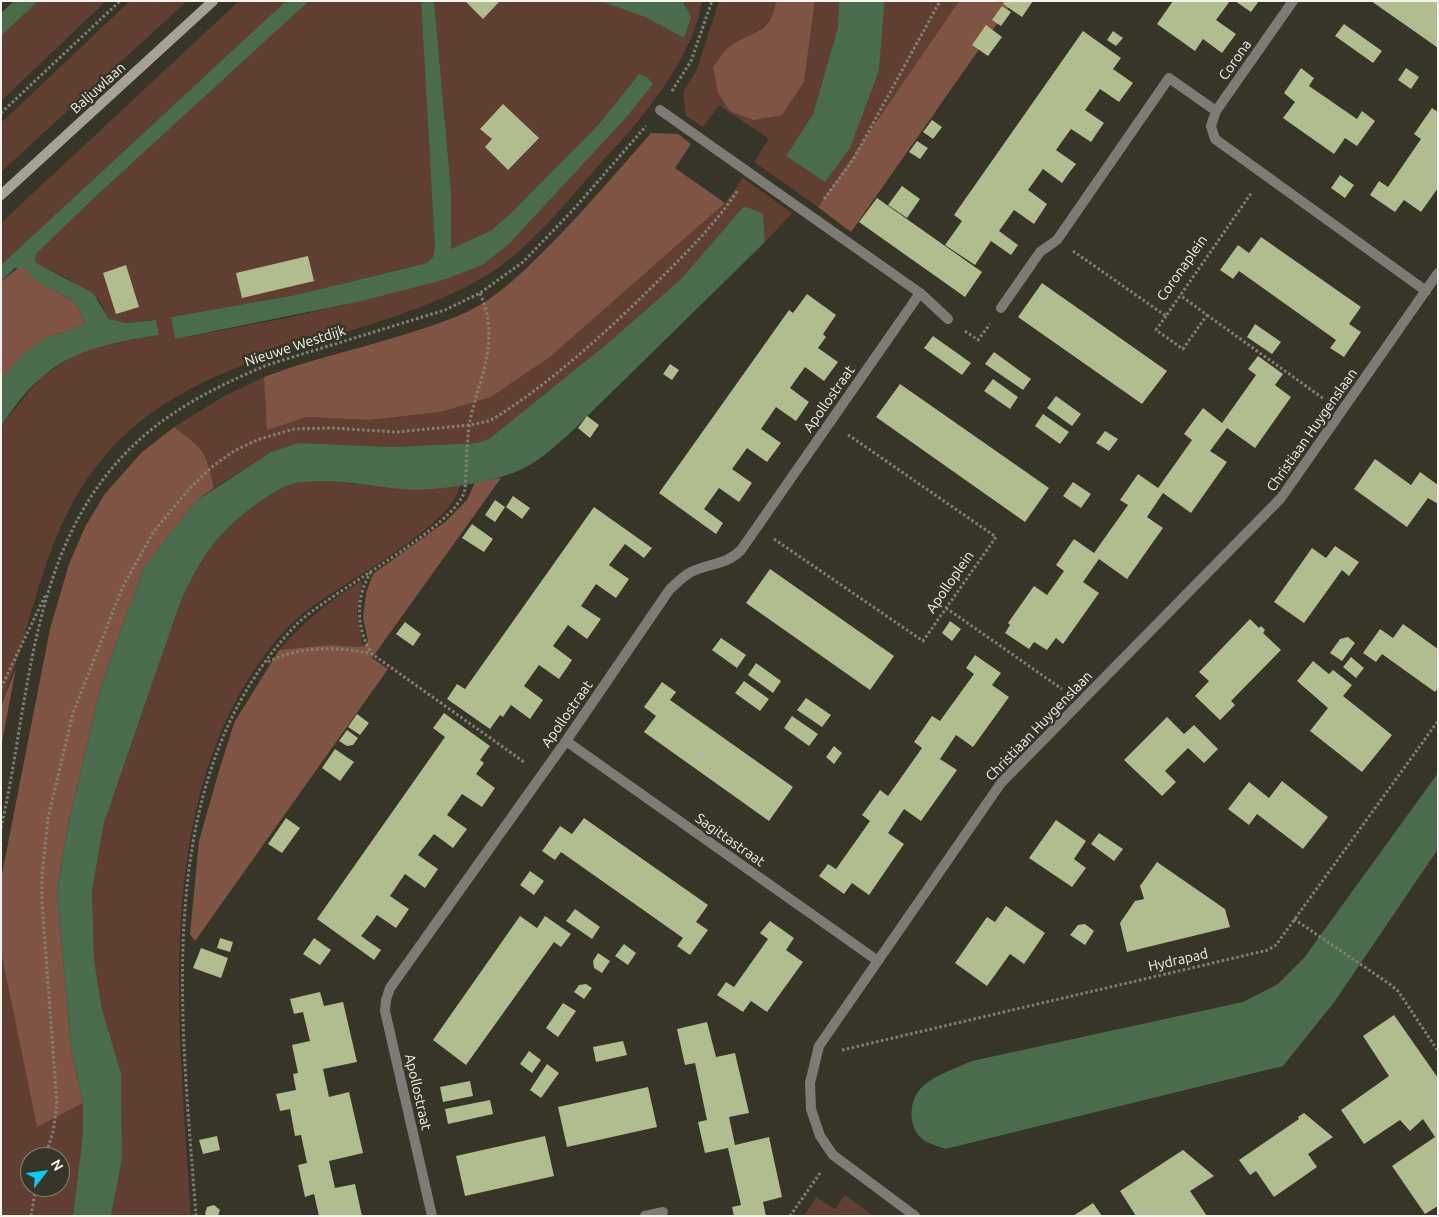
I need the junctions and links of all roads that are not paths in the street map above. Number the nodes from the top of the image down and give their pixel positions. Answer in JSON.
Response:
{"nodes":[{"id":1,"x":213,"y":1,"type":"edge"},
{"id":2,"x":1293,"y":1,"type":"edge"},
{"id":3,"x":660,"y":110,"type":"road end"},
{"id":4,"x":1216,"y":111,"type":"junction"},
{"id":5,"x":1,"y":195,"type":"edge"},
{"id":6,"x":1438,"y":273,"type":"edge"},
{"id":7,"x":1426,"y":291,"type":"junction"},
{"id":8,"x":920,"y":293,"type":"junction"},
{"id":9,"x":1001,"y":308,"type":"road end"},
{"id":10,"x":948,"y":319,"type":"road end"},
{"id":11,"x":566,"y":741,"type":"junction"},
{"id":12,"x":878,"y":961,"type":"junction"},
{"id":13,"x":663,"y":1212,"type":"dead end"},
{"id":14,"x":432,"y":1216,"type":"edge"},
{"id":15,"x":645,"y":1216,"type":"edge"},
{"id":16,"x":915,"y":1216,"type":"edge"}],
"edges":[{"from":1,"to":5,"type":"main road","name":"Baljuwlaan"},
{"from":2,"to":4,"type":"street","name":"Corona"},
{"from":3,"to":8,"type":"street"},
{"from":4,"to":7,"type":"street","name":"Corona"},
{"from":4,"to":9,"type":"street"},
{"from":6,"to":7,"type":"street","name":"Christiaan Huygenslaan"},
{"from":7,"to":12,"type":"street","name":"Christiaan Huygenslaan"},
{"from":8,"to":10,"type":"street"},
{"from":8,"to":11,"type":"street","name":"Apollostraat"},
{"from":11,"to":12,"type":"street","name":"Sagittastraat"},
{"from":11,"to":14,"type":"street","name":"Apollostraat"},
{"from":12,"to":16,"type":"street","name":"Christiaan Huygenslaan"},
{"from":13,"to":15,"type":"street"}]}
